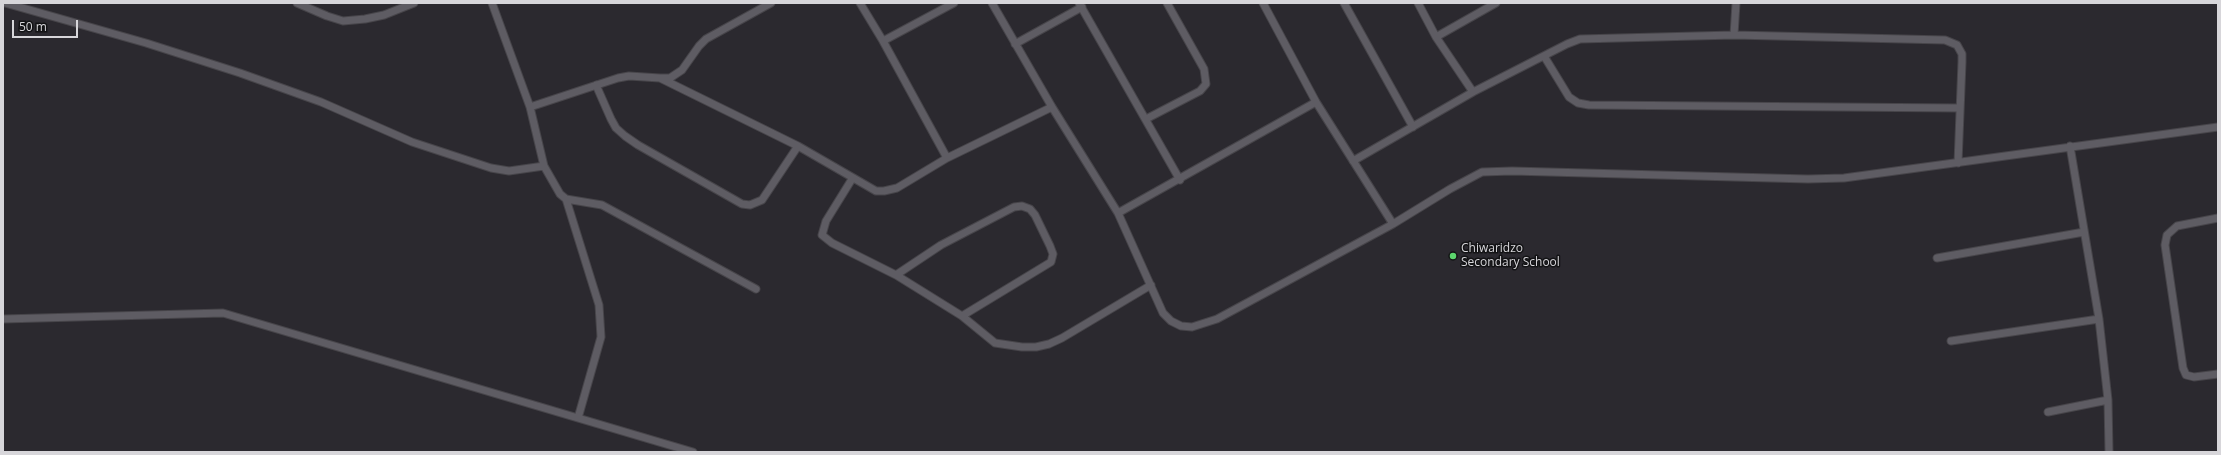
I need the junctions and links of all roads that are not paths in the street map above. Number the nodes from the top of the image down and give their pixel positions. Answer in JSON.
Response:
{"nodes":[{"id":1,"x":5,"y":3,"type":"edge"},
{"id":2,"x":297,"y":3,"type":"edge"},
{"id":3,"x":414,"y":3,"type":"edge"},
{"id":4,"x":492,"y":3,"type":"edge"},
{"id":5,"x":771,"y":3,"type":"edge"},
{"id":6,"x":860,"y":3,"type":"edge"},
{"id":7,"x":954,"y":3,"type":"edge"},
{"id":8,"x":992,"y":3,"type":"edge"},
{"id":9,"x":1167,"y":3,"type":"edge"},
{"id":10,"x":1263,"y":3,"type":"edge"},
{"id":11,"x":1344,"y":3,"type":"edge"},
{"id":12,"x":1418,"y":3,"type":"edge"},
{"id":13,"x":1496,"y":3,"type":"edge"},
{"id":14,"x":1736,"y":3,"type":"edge"},
{"id":15,"x":1081,"y":5,"type":"edge"},
{"id":16,"x":1734,"y":35,"type":"junction"},
{"id":17,"x":1436,"y":37,"type":"junction"},
{"id":18,"x":883,"y":41,"type":"junction"},
{"id":19,"x":1014,"y":44,"type":"junction"},
{"id":20,"x":1544,"y":56,"type":"junction"},
{"id":21,"x":660,"y":78,"type":"junction"},
{"id":22,"x":596,"y":85,"type":"junction"},
{"id":23,"x":1473,"y":92,"type":"junction"},
{"id":24,"x":1316,"y":102,"type":"junction"},
{"id":25,"x":530,"y":107,"type":"junction"},
{"id":26,"x":1052,"y":107,"type":"junction"},
{"id":27,"x":1960,"y":108,"type":"junction"},
{"id":28,"x":1146,"y":119,"type":"junction"},
{"id":29,"x":1413,"y":127,"type":"junction"},
{"id":30,"x":2218,"y":127,"type":"edge"},
{"id":31,"x":798,"y":146,"type":"junction"},
{"id":32,"x":2070,"y":146,"type":"junction"},
{"id":33,"x":947,"y":158,"type":"junction"},
{"id":34,"x":1353,"y":161,"type":"junction"},
{"id":35,"x":1958,"y":163,"type":"junction"},
{"id":36,"x":544,"y":166,"type":"junction"},
{"id":37,"x":852,"y":179,"type":"junction"},
{"id":38,"x":1180,"y":180,"type":"junction"},
{"id":39,"x":566,"y":199,"type":"junction"},
{"id":40,"x":1118,"y":213,"type":"junction"},
{"id":41,"x":2218,"y":218,"type":"edge"},
{"id":42,"x":1393,"y":224,"type":"junction"},
{"id":43,"x":2084,"y":232,"type":"junction"},
{"id":44,"x":1937,"y":258,"type":"dead end"},
{"id":45,"x":896,"y":275,"type":"junction"},
{"id":46,"x":1151,"y":285,"type":"junction"},
{"id":47,"x":756,"y":289,"type":"dead end"},
{"id":48,"x":962,"y":316,"type":"junction"},
{"id":49,"x":3,"y":318,"type":"edge"},
{"id":50,"x":2099,"y":319,"type":"junction"},
{"id":51,"x":1951,"y":341,"type":"dead end"},
{"id":52,"x":2218,"y":374,"type":"edge"},
{"id":53,"x":2108,"y":400,"type":"junction"},
{"id":54,"x":2048,"y":412,"type":"dead end"},
{"id":55,"x":578,"y":418,"type":"junction"},
{"id":56,"x":693,"y":452,"type":"edge"},
{"id":57,"x":2109,"y":452,"type":"edge"}],
"edges":[{"from":1,"to":36,"type":"street"},
{"from":2,"to":3,"type":"street"},
{"from":4,"to":25,"type":"street"},
{"from":5,"to":21,"type":"street"},
{"from":6,"to":18,"type":"street"},
{"from":7,"to":18,"type":"street"},
{"from":8,"to":19,"type":"street"},
{"from":9,"to":28,"type":"street"},
{"from":10,"to":24,"type":"street"},
{"from":11,"to":29,"type":"street"},
{"from":12,"to":17,"type":"street"},
{"from":13,"to":17,"type":"street"},
{"from":14,"to":16,"type":"street"},
{"from":15,"to":19,"type":"street"},
{"from":15,"to":28,"type":"street"},
{"from":16,"to":20,"type":"street"},
{"from":16,"to":27,"type":"street"},
{"from":17,"to":23,"type":"street"},
{"from":18,"to":33,"type":"street"},
{"from":19,"to":26,"type":"street"},
{"from":20,"to":23,"type":"street"},
{"from":20,"to":27,"type":"street"},
{"from":21,"to":22,"type":"street"},
{"from":21,"to":31,"type":"street"},
{"from":22,"to":25,"type":"street"},
{"from":22,"to":31,"type":"street"},
{"from":23,"to":29,"type":"street"},
{"from":24,"to":34,"type":"street"},
{"from":24,"to":38,"type":"street"},
{"from":25,"to":36,"type":"street"},
{"from":26,"to":33,"type":"street"},
{"from":26,"to":40,"type":"street"},
{"from":27,"to":35,"type":"street"},
{"from":28,"to":38,"type":"street"},
{"from":29,"to":34,"type":"street"},
{"from":30,"to":32,"type":"street"},
{"from":31,"to":37,"type":"street"},
{"from":32,"to":35,"type":"street"},
{"from":32,"to":43,"type":"street"},
{"from":33,"to":37,"type":"street"},
{"from":34,"to":42,"type":"street"},
{"from":35,"to":42,"type":"street"},
{"from":36,"to":39,"type":"street"},
{"from":37,"to":45,"type":"street"},
{"from":38,"to":40,"type":"street"},
{"from":39,"to":47,"type":"street"},
{"from":39,"to":55,"type":"street"},
{"from":40,"to":46,"type":"street"},
{"from":41,"to":52,"type":"street"},
{"from":42,"to":46,"type":"street"},
{"from":43,"to":44,"type":"street"},
{"from":43,"to":50,"type":"street"},
{"from":45,"to":48,"type":"street"},
{"from":45,"to":48,"type":"street"},
{"from":46,"to":48,"type":"street"},
{"from":49,"to":55,"type":"street"},
{"from":50,"to":51,"type":"street"},
{"from":50,"to":53,"type":"street"},
{"from":53,"to":54,"type":"street"},
{"from":53,"to":57,"type":"street"},
{"from":55,"to":56,"type":"street"}]}
